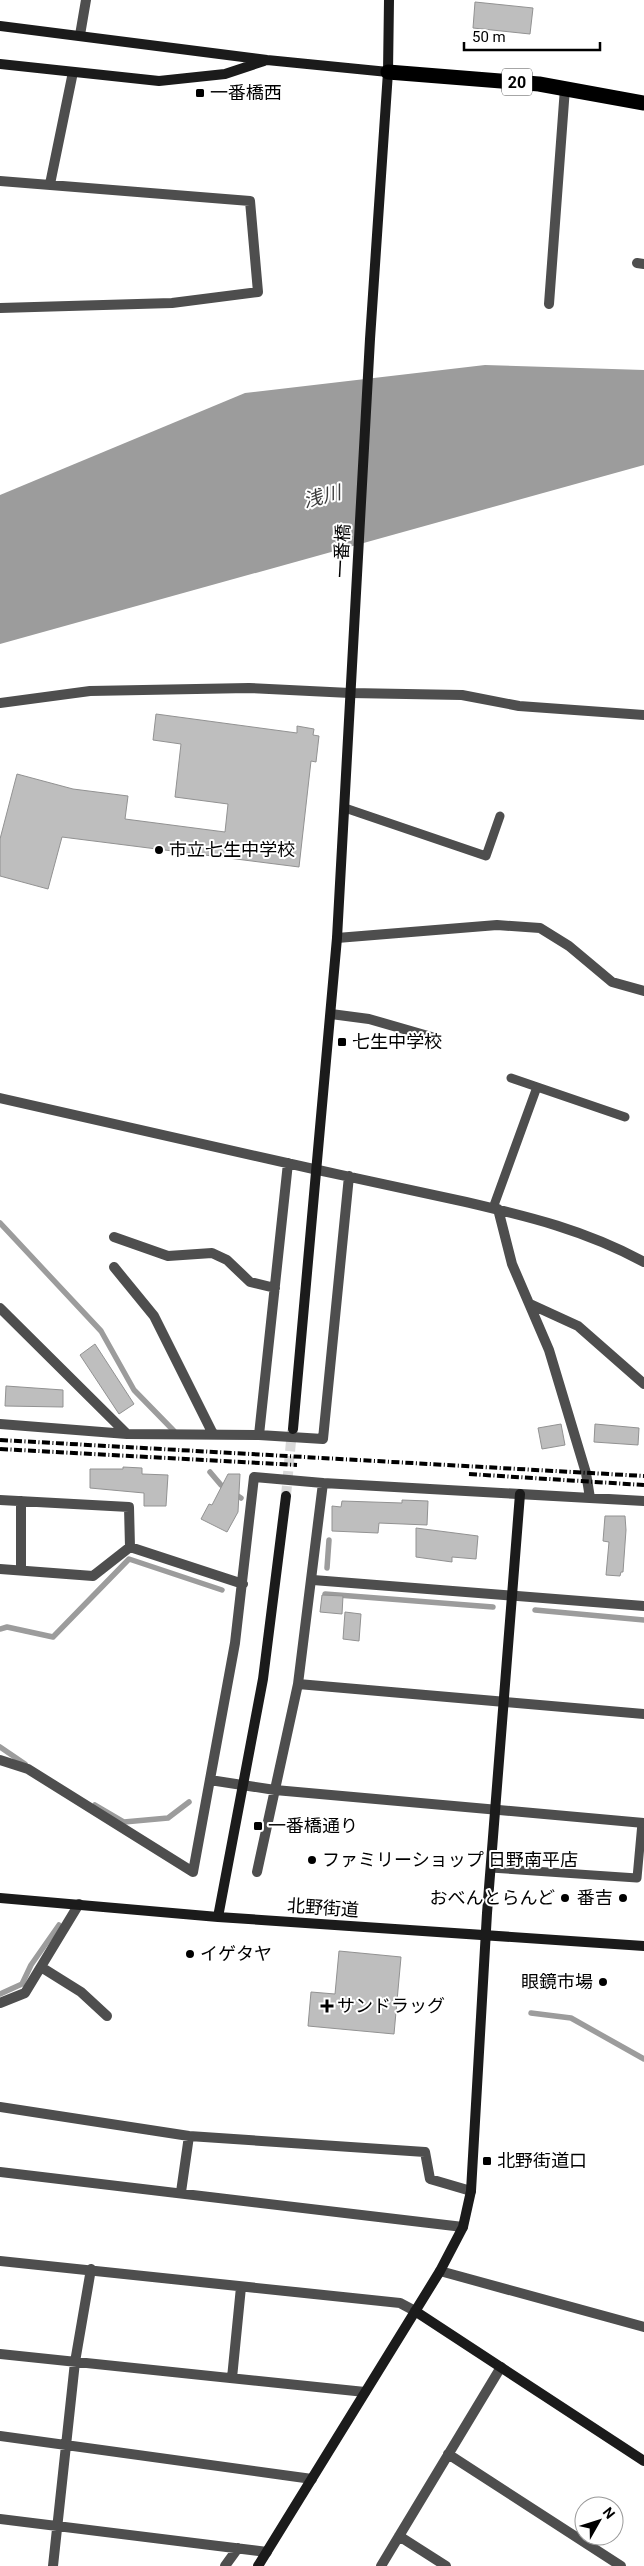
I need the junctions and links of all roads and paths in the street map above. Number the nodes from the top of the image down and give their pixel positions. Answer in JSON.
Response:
{"nodes":[{"id":1,"x":86,"y":0,"type":"edge"},
{"id":2,"x":389,"y":0,"type":"edge"},
{"id":3,"x":0,"y":26,"type":"edge"},
{"id":4,"x":80,"y":35,"type":"junction"},
{"id":5,"x":267,"y":60,"type":"junction"},
{"id":6,"x":0,"y":64,"type":"edge"},
{"id":7,"x":73,"y":72,"type":"junction"},
{"id":8,"x":388,"y":72,"type":"junction"},
{"id":9,"x":565,"y":88,"type":"junction"},
{"id":10,"x":644,"y":103,"type":"edge"},
{"id":11,"x":0,"y":181,"type":"edge"},
{"id":12,"x":50,"y":184,"type":"junction"},
{"id":13,"x":549,"y":304,"type":"dead end"},
{"id":14,"x":0,"y":308,"type":"edge"},
{"id":15,"x":350,"y":693,"type":"junction"},
{"id":16,"x":0,"y":703,"type":"edge"},
{"id":17,"x":644,"y":715,"type":"edge"},
{"id":18,"x":346,"y":808,"type":"junction"},
{"id":19,"x":500,"y":816,"type":"dead end"},
{"id":20,"x":337,"y":938,"type":"junction"},
{"id":21,"x":644,"y":991,"type":"edge"},
{"id":22,"x":331,"y":1014,"type":"junction"},
{"id":23,"x":435,"y":1038,"type":"dead end"},
{"id":24,"x":510,"y":1078,"type":"dead end"},
{"id":25,"x":537,"y":1087,"type":"junction"},
{"id":26,"x":0,"y":1098,"type":"edge"},
{"id":27,"x":625,"y":1116,"type":"dead end"},
{"id":28,"x":288,"y":1163,"type":"junction"},
{"id":29,"x":318,"y":1170,"type":"junction"},
{"id":30,"x":349,"y":1176,"type":"junction"},
{"id":31,"x":495,"y":1209,"type":"junction"},
{"id":32,"x":114,"y":1237,"type":"dead end"},
{"id":33,"x":644,"y":1262,"type":"edge"},
{"id":34,"x":114,"y":1267,"type":"dead end"},
{"id":35,"x":275,"y":1288,"type":"junction"},
{"id":36,"x":530,"y":1304,"type":"junction"},
{"id":37,"x":0,"y":1308,"type":"edge"},
{"id":38,"x":644,"y":1384,"type":"edge"},
{"id":39,"x":0,"y":1424,"type":"edge"},
{"id":40,"x":293,"y":1429,"type":"tunnel mouth"},
{"id":41,"x":127,"y":1434,"type":"junction"},
{"id":42,"x":213,"y":1434,"type":"junction"},
{"id":43,"x":259,"y":1435,"type":"junction"},
{"id":44,"x":324,"y":1483,"type":"junction"},
{"id":45,"x":520,"y":1494,"type":"junction"},
{"id":46,"x":286,"y":1496,"type":"tunnel mouth"},
{"id":47,"x":590,"y":1498,"type":"junction"},
{"id":48,"x":0,"y":1500,"type":"edge"},
{"id":49,"x":21,"y":1501,"type":"junction"},
{"id":50,"x":644,"y":1501,"type":"edge"},
{"id":51,"x":130,"y":1547,"type":"junction"},
{"id":52,"x":0,"y":1569,"type":"edge"},
{"id":53,"x":21,"y":1569,"type":"junction"},
{"id":54,"x":313,"y":1580,"type":"junction"},
{"id":55,"x":243,"y":1584,"type":"junction"},
{"id":56,"x":512,"y":1596,"type":"junction"},
{"id":57,"x":644,"y":1606,"type":"edge"},
{"id":58,"x":298,"y":1684,"type":"junction"},
{"id":59,"x":504,"y":1703,"type":"junction"},
{"id":60,"x":644,"y":1714,"type":"edge"},
{"id":61,"x":0,"y":1760,"type":"edge"},
{"id":62,"x":210,"y":1780,"type":"junction"},
{"id":63,"x":244,"y":1785,"type":"junction"},
{"id":64,"x":275,"y":1790,"type":"junction"},
{"id":65,"x":495,"y":1810,"type":"junction"},
{"id":66,"x":643,"y":1823,"type":"edge"},
{"id":67,"x":491,"y":1868,"type":"junction"},
{"id":68,"x":257,"y":1872,"type":"dead end"},
{"id":69,"x":0,"y":1898,"type":"edge"},
{"id":70,"x":79,"y":1904,"type":"junction"},
{"id":71,"x":218,"y":1917,"type":"junction"},
{"id":72,"x":486,"y":1935,"type":"junction"},
{"id":73,"x":644,"y":1946,"type":"edge"},
{"id":74,"x":41,"y":1967,"type":"junction"},
{"id":75,"x":0,"y":2003,"type":"edge"},
{"id":76,"x":107,"y":2016,"type":"dead end"},
{"id":77,"x":0,"y":2107,"type":"edge"},
{"id":78,"x":189,"y":2136,"type":"junction"},
{"id":79,"x":0,"y":2172,"type":"edge"},
{"id":80,"x":471,"y":2191,"type":"junction"},
{"id":81,"x":180,"y":2192,"type":"junction"},
{"id":82,"x":463,"y":2227,"type":"junction"},
{"id":83,"x":0,"y":2260,"type":"edge"},
{"id":84,"x":91,"y":2269,"type":"junction"},
{"id":85,"x":440,"y":2271,"type":"junction"},
{"id":86,"x":241,"y":2287,"type":"junction"},
{"id":87,"x":415,"y":2312,"type":"junction"},
{"id":88,"x":644,"y":2327,"type":"edge"},
{"id":89,"x":0,"y":2354,"type":"edge"},
{"id":90,"x":75,"y":2362,"type":"junction"},
{"id":91,"x":501,"y":2367,"type":"junction"},
{"id":92,"x":232,"y":2378,"type":"junction"},
{"id":93,"x":365,"y":2392,"type":"junction"},
{"id":94,"x":0,"y":2436,"type":"edge"},
{"id":95,"x":66,"y":2445,"type":"junction"},
{"id":96,"x":448,"y":2454,"type":"junction"},
{"id":97,"x":644,"y":2461,"type":"edge"},
{"id":98,"x":312,"y":2479,"type":"junction"},
{"id":99,"x":0,"y":2519,"type":"edge"},
{"id":100,"x":57,"y":2526,"type":"junction"},
{"id":101,"x":399,"y":2536,"type":"junction"},
{"id":102,"x":238,"y":2548,"type":"junction"},
{"id":103,"x":267,"y":2552,"type":"junction"},
{"id":104,"x":52,"y":2566,"type":"edge"},
{"id":105,"x":225,"y":2566,"type":"edge"},
{"id":106,"x":258,"y":2566,"type":"edge"},
{"id":107,"x":381,"y":2566,"type":"edge"},
{"id":108,"x":446,"y":2566,"type":"edge"},
{"id":109,"x":621,"y":2566,"type":"edge"}],
"edges":[{"from":1,"to":4,"type":"street"},
{"from":2,"to":8,"type":"street","name":"一番橋"},
{"from":3,"to":4,"type":"street"},
{"from":4,"to":5,"type":"street"},
{"from":5,"to":7,"type":"street"},
{"from":5,"to":8,"type":"street"},
{"from":6,"to":7,"type":"street"},
{"from":7,"to":12,"type":"street"},
{"from":8,"to":9,"type":"highway","number":"20"},
{"from":8,"to":15,"type":"street","name":"一番橋"},
{"from":9,"to":10,"type":"highway","number":"20"},
{"from":9,"to":13,"type":"street"},
{"from":11,"to":12,"type":"street"},
{"from":12,"to":14,"type":"street"},
{"from":15,"to":16,"type":"street"},
{"from":15,"to":17,"type":"street"},
{"from":15,"to":18,"type":"street","name":"一番橋"},
{"from":18,"to":19,"type":"lane"},
{"from":18,"to":20,"type":"street","name":"一番橋"},
{"from":20,"to":21,"type":"street"},
{"from":20,"to":22,"type":"street","name":"一番橋"},
{"from":22,"to":23,"type":"street"},
{"from":22,"to":29,"type":"street","name":"一番橋"},
{"from":24,"to":25,"type":"lane"},
{"from":25,"to":27,"type":"lane"},
{"from":25,"to":31,"type":"lane"},
{"from":26,"to":28,"type":"street"},
{"from":28,"to":29,"type":"street"},
{"from":28,"to":35,"type":"street"},
{"from":29,"to":30,"type":"street"},
{"from":29,"to":40,"type":"street","name":"一番橋"},
{"from":30,"to":31,"type":"street"},
{"from":30,"to":43,"type":"street"},
{"from":31,"to":33,"type":"street"},
{"from":31,"to":36,"type":"street"},
{"from":32,"to":35,"type":"street"},
{"from":34,"to":42,"type":"street"},
{"from":35,"to":43,"type":"street"},
{"from":36,"to":38,"type":"street"},
{"from":36,"to":47,"type":"street"},
{"from":37,"to":41,"type":"street"},
{"from":39,"to":41,"type":"street"},
{"from":41,"to":42,"type":"street"},
{"from":42,"to":43,"type":"street"},
{"from":44,"to":45,"type":"street"},
{"from":44,"to":54,"type":"street"},
{"from":44,"to":55,"type":"street"},
{"from":45,"to":47,"type":"street"},
{"from":45,"to":56,"type":"street"},
{"from":46,"to":63,"type":"street"},
{"from":47,"to":50,"type":"street"},
{"from":48,"to":49,"type":"street"},
{"from":49,"to":51,"type":"street"},
{"from":49,"to":53,"type":"street"},
{"from":51,"to":53,"type":"street"},
{"from":51,"to":55,"type":"street"},
{"from":52,"to":53,"type":"street"},
{"from":54,"to":56,"type":"street"},
{"from":54,"to":58,"type":"street"},
{"from":55,"to":62,"type":"street"},
{"from":56,"to":57,"type":"street"},
{"from":56,"to":59,"type":"street"},
{"from":58,"to":59,"type":"street"},
{"from":58,"to":64,"type":"street"},
{"from":59,"to":60,"type":"street"},
{"from":59,"to":65,"type":"street"},
{"from":61,"to":62,"type":"street"},
{"from":62,"to":63,"type":"street"},
{"from":63,"to":64,"type":"street"},
{"from":63,"to":71,"type":"street"},
{"from":64,"to":65,"type":"street"},
{"from":64,"to":68,"type":"street"},
{"from":65,"to":66,"type":"street"},
{"from":65,"to":67,"type":"street"},
{"from":66,"to":67,"type":"lane"},
{"from":67,"to":72,"type":"street"},
{"from":69,"to":70,"type":"street","name":"北野街道"},
{"from":70,"to":71,"type":"street","name":"北野街道"},
{"from":70,"to":74,"type":"street"},
{"from":71,"to":72,"type":"street","name":"北野街道"},
{"from":72,"to":73,"type":"street","name":"北野街道"},
{"from":72,"to":80,"type":"street"},
{"from":74,"to":75,"type":"street"},
{"from":74,"to":76,"type":"street"},
{"from":77,"to":78,"type":"street"},
{"from":78,"to":80,"type":"street"},
{"from":78,"to":81,"type":"street"},
{"from":79,"to":81,"type":"street"},
{"from":80,"to":82,"type":"street"},
{"from":81,"to":82,"type":"street"},
{"from":82,"to":85,"type":"street"},
{"from":83,"to":84,"type":"street"},
{"from":84,"to":86,"type":"street"},
{"from":84,"to":90,"type":"street"},
{"from":85,"to":87,"type":"street"},
{"from":85,"to":88,"type":"street"},
{"from":86,"to":87,"type":"street"},
{"from":86,"to":92,"type":"street"},
{"from":87,"to":91,"type":"street"},
{"from":87,"to":93,"type":"street"},
{"from":89,"to":90,"type":"street"},
{"from":90,"to":92,"type":"street"},
{"from":90,"to":95,"type":"street"},
{"from":91,"to":96,"type":"street"},
{"from":91,"to":97,"type":"street"},
{"from":92,"to":93,"type":"street"},
{"from":93,"to":98,"type":"street"},
{"from":94,"to":95,"type":"street"},
{"from":95,"to":98,"type":"street"},
{"from":95,"to":100,"type":"street"},
{"from":96,"to":101,"type":"street"},
{"from":96,"to":109,"type":"street"},
{"from":98,"to":103,"type":"street"},
{"from":99,"to":100,"type":"street"},
{"from":100,"to":102,"type":"street"},
{"from":100,"to":104,"type":"street"},
{"from":101,"to":107,"type":"street"},
{"from":101,"to":108,"type":"street"},
{"from":102,"to":103,"type":"street"},
{"from":102,"to":105,"type":"street"},
{"from":103,"to":106,"type":"street"}]}
